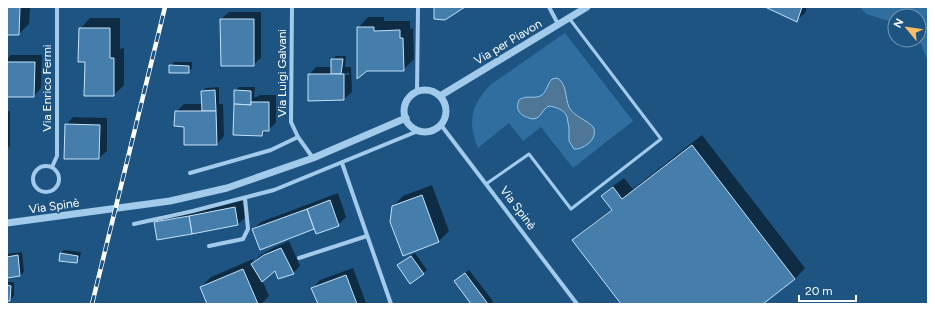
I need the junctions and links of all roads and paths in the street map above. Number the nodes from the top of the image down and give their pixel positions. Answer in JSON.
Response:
{"nodes":[{"id":1,"x":57,"y":7,"type":"edge"},
{"id":2,"x":292,"y":7,"type":"edge"},
{"id":3,"x":418,"y":7,"type":"edge"},
{"id":4,"x":549,"y":7,"type":"edge"},
{"id":5,"x":587,"y":7,"type":"edge"},
{"id":6,"x":569,"y":18,"type":"junction"},
{"id":7,"x":558,"y":24,"type":"junction"},
{"id":8,"x":417,"y":92,"type":"junction"},
{"id":9,"x":440,"y":96,"type":"junction"},
{"id":10,"x":406,"y":118,"type":"junction"},
{"id":11,"x":441,"y":125,"type":"junction"},
{"id":12,"x":418,"y":131,"type":"junction"},
{"id":13,"x":298,"y":138,"type":"junction"},
{"id":14,"x":313,"y":158,"type":"junction"},
{"id":15,"x":342,"y":163,"type":"junction"},
{"id":16,"x":52,"y":167,"type":"junction"},
{"id":17,"x":190,"y":173,"type":"dead end"},
{"id":18,"x":486,"y":184,"type":"junction"},
{"id":19,"x":245,"y":198,"type":"junction"},
{"id":20,"x":7,"y":223,"type":"edge"},
{"id":21,"x":134,"y":224,"type":"dead end"},
{"id":22,"x":368,"y":236,"type":"junction"},
{"id":23,"x":209,"y":246,"type":"dead end"},
{"id":24,"x":299,"y":258,"type":"dead end"},
{"id":25,"x":391,"y":304,"type":"edge"},
{"id":26,"x":577,"y":304,"type":"edge"}],
"edges":[{"from":1,"to":16,"type":"street","name":"Via Enrico Fermi"},
{"from":2,"to":13,"type":"street","name":"Via Luigi Galvani"},
{"from":3,"to":8,"type":"street"},
{"from":4,"to":7,"type":"street"},
{"from":5,"to":6,"type":"street","name":"Via per Piavon"},
{"from":6,"to":7,"type":"street","name":"Via per Piavon"},
{"from":6,"to":18,"type":"lane"},
{"from":7,"to":9,"type":"street","name":"Via per Piavon"},
{"from":8,"to":9,"type":"street"},
{"from":8,"to":10,"type":"street"},
{"from":9,"to":11,"type":"street"},
{"from":10,"to":12,"type":"street"},
{"from":10,"to":14,"type":"street"},
{"from":11,"to":12,"type":"street"},
{"from":11,"to":18,"type":"street","name":"Via Spinè"},
{"from":12,"to":15,"type":"street"},
{"from":13,"to":14,"type":"street","name":"Via Luigi Galvani"},
{"from":13,"to":17,"type":"street"},
{"from":14,"to":20,"type":"street","name":"Via Spinè"},
{"from":15,"to":19,"type":"street"},
{"from":15,"to":22,"type":"street"},
{"from":16,"to":16,"type":"street"},
{"from":18,"to":26,"type":"street","name":"Via Spinè"},
{"from":19,"to":21,"type":"street"},
{"from":19,"to":23,"type":"street"},
{"from":22,"to":24,"type":"street"},
{"from":22,"to":25,"type":"street"}]}
